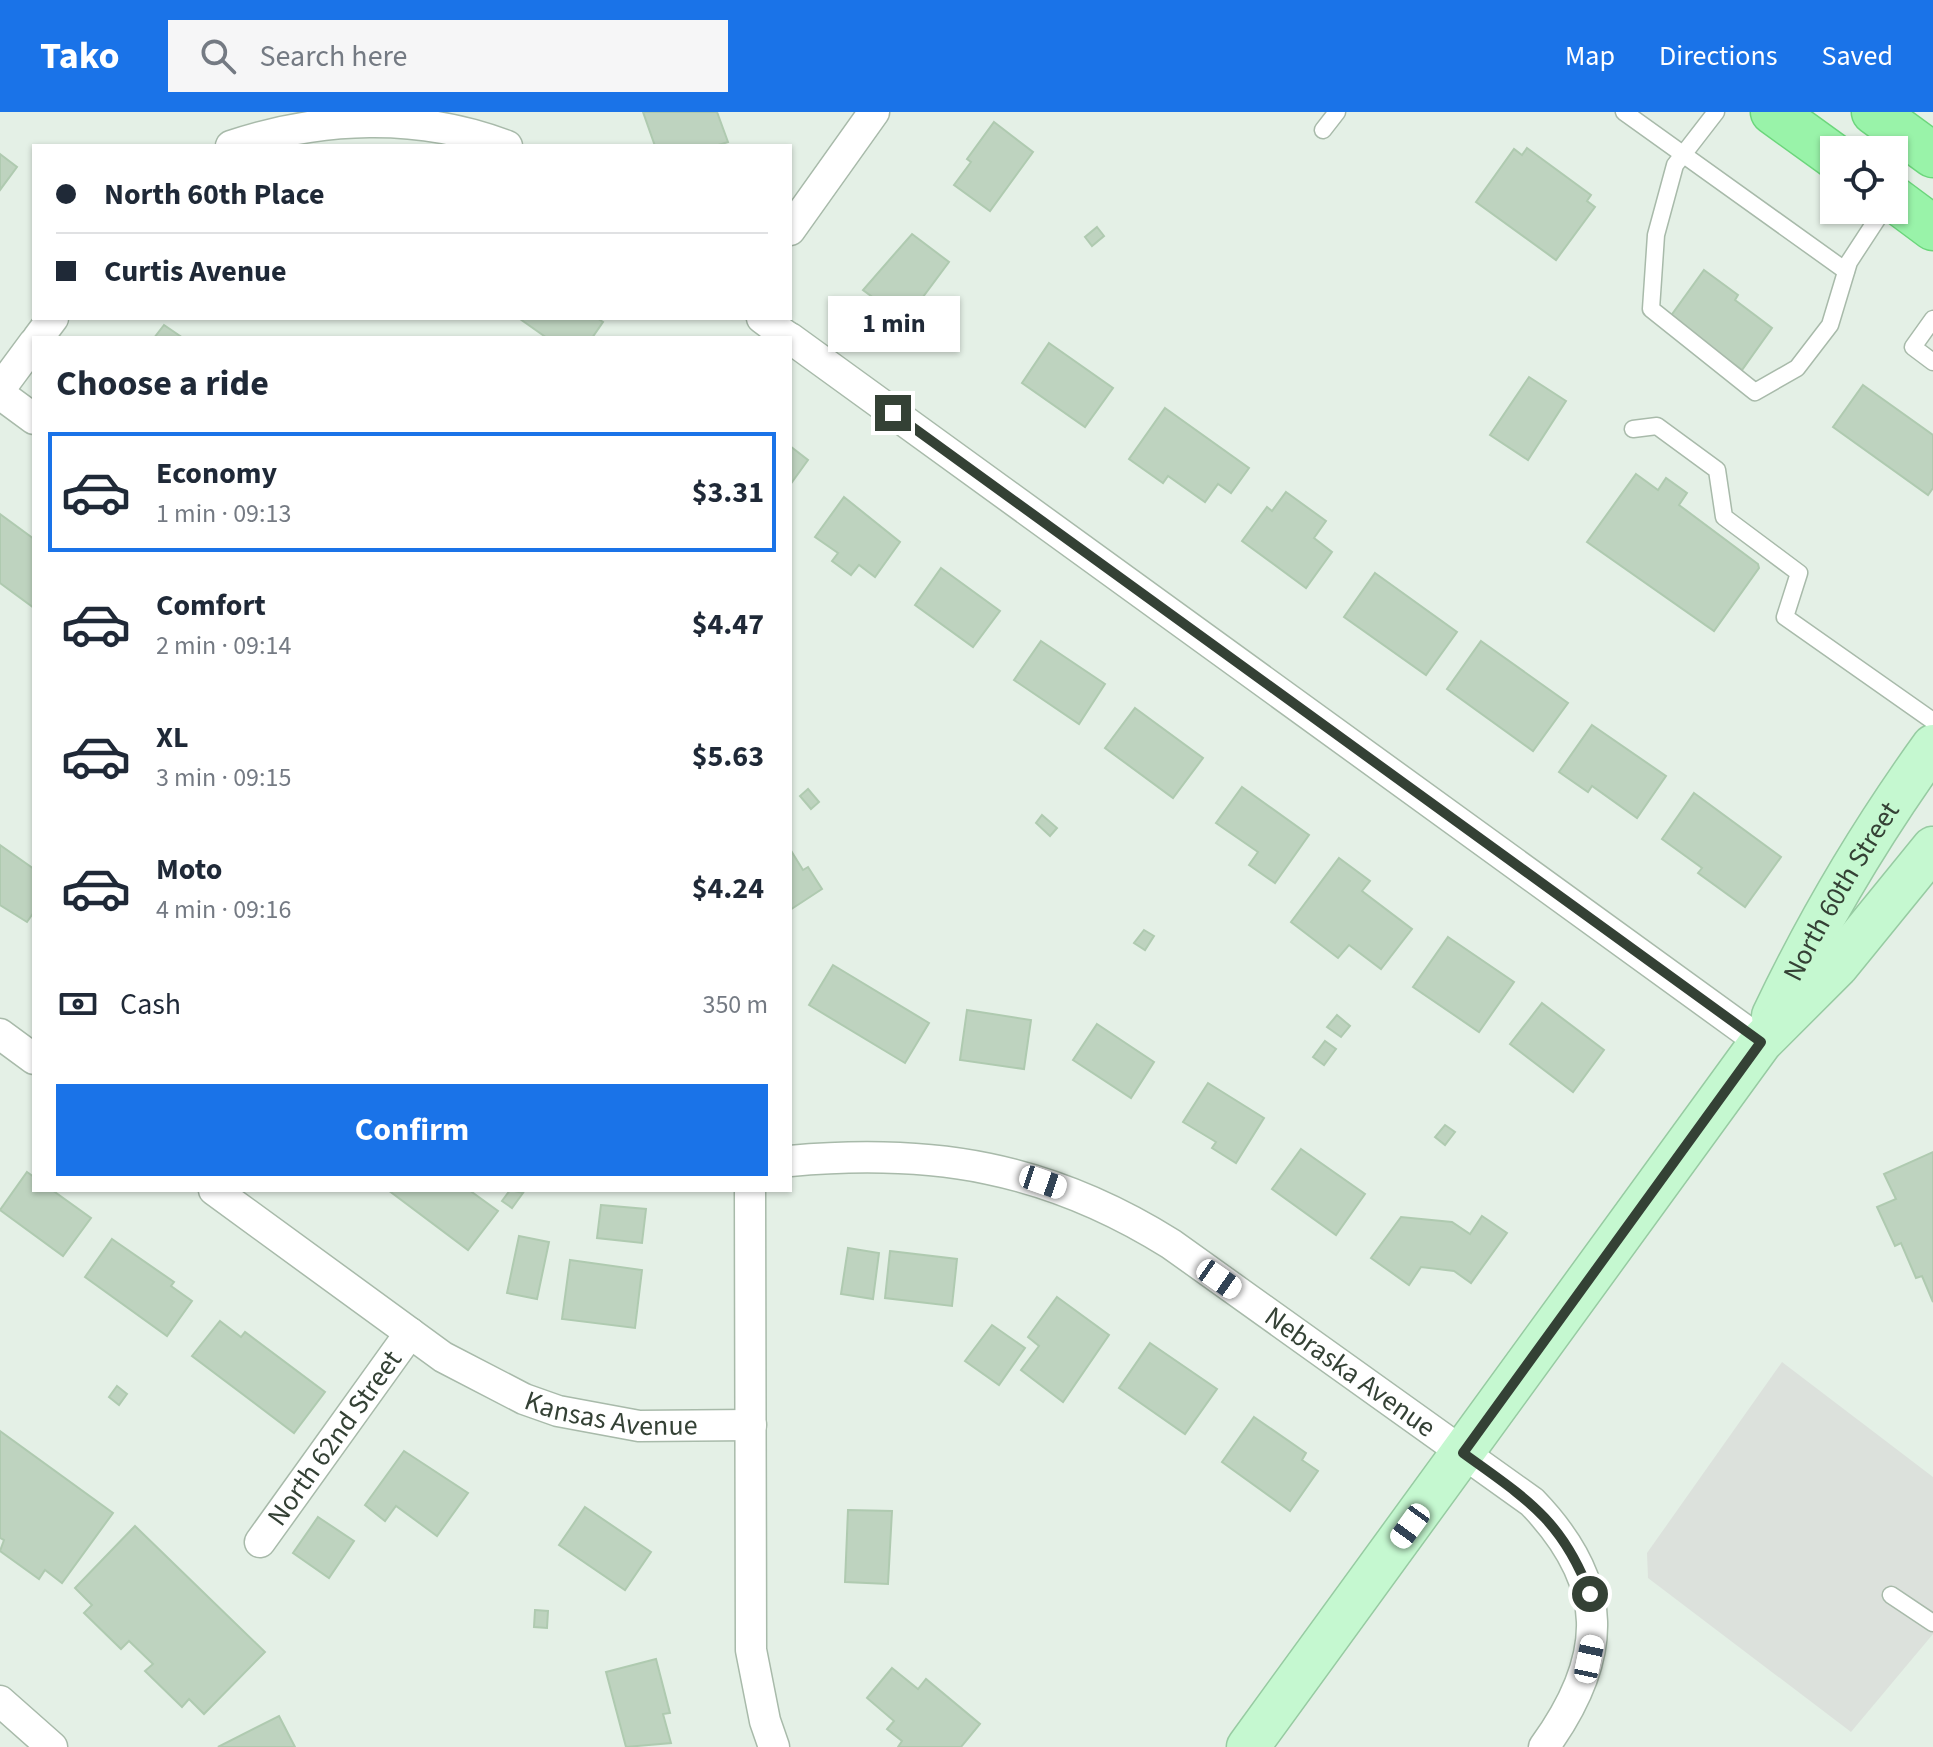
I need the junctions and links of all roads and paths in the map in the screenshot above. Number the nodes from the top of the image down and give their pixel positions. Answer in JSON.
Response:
{"nodes":[{"id":1,"x":874,"y":112,"type":"edge"},
{"id":2,"x":1337,"y":112,"type":"edge"},
{"id":3,"x":1624,"y":112,"type":"edge"},
{"id":4,"x":1716,"y":112,"type":"edge"},
{"id":5,"x":1773,"y":112,"type":"edge"},
{"id":6,"x":1874,"y":112,"type":"edge"},
{"id":7,"x":379,"y":117,"type":"edge"},
{"id":8,"x":1323,"y":130,"type":"dead end"},
{"id":9,"x":237,"y":144,"type":"edge"},
{"id":10,"x":500,"y":144,"type":"edge"},
{"id":11,"x":1820,"y":146,"type":"edge"},
{"id":12,"x":1683,"y":155,"type":"junction"},
{"id":13,"x":1933,"y":155,"type":"edge"},
{"id":14,"x":1908,"y":209,"type":"edge"},
{"id":15,"x":1875,"y":224,"type":"edge"},
{"id":16,"x":792,"y":227,"type":"edge"},
{"id":17,"x":1933,"y":228,"type":"edge"},
{"id":18,"x":1846,"y":271,"type":"junction"},
{"id":19,"x":1933,"y":319,"type":"edge"},
{"id":20,"x":765,"y":320,"type":"edge"},
{"id":21,"x":787,"y":336,"type":"edge"},
{"id":22,"x":792,"y":339,"type":"edge"},
{"id":23,"x":32,"y":346,"type":"edge"},
{"id":24,"x":1933,"y":362,"type":"edge"},
{"id":25,"x":0,"y":392,"type":"edge"},
{"id":26,"x":32,"y":417,"type":"edge"},
{"id":27,"x":1633,"y":429,"type":"dead end"},
{"id":28,"x":1933,"y":721,"type":"edge"},
{"id":29,"x":1933,"y":746,"type":"edge"},
{"id":30,"x":1933,"y":848,"type":"edge"},
{"id":31,"x":0,"y":1034,"type":"edge"},
{"id":32,"x":1761,"y":1042,"type":"junction"},
{"id":33,"x":32,"y":1058,"type":"edge"},
{"id":34,"x":792,"y":1161,"type":"edge"},
{"id":35,"x":217,"y":1192,"type":"edge"},
{"id":36,"x":750,"y":1192,"type":"edge"},
{"id":37,"x":410,"y":1333,"type":"junction"},
{"id":38,"x":751,"y":1425,"type":"junction"},
{"id":39,"x":1463,"y":1453,"type":"junction"},
{"id":40,"x":260,"y":1542,"type":"dead end"},
{"id":41,"x":1891,"y":1595,"type":"dead end"},
{"id":42,"x":1933,"y":1623,"type":"edge"},
{"id":43,"x":0,"y":1701,"type":"edge"},
{"id":44,"x":52,"y":1747,"type":"edge"},
{"id":45,"x":774,"y":1747,"type":"edge"},
{"id":46,"x":1248,"y":1747,"type":"edge"},
{"id":47,"x":1544,"y":1747,"type":"edge"}],
"edges":[{"from":1,"to":16,"type":"street"},
{"from":2,"to":8,"type":"lane"},
{"from":3,"to":12,"type":"lane"},
{"from":4,"to":12,"type":"lane"},
{"from":5,"to":11,"type":"main road"},
{"from":6,"to":13,"type":"main road"},
{"from":7,"to":9,"type":"street"},
{"from":7,"to":10,"type":"street"},
{"from":12,"to":18,"type":"lane"},
{"from":12,"to":18,"type":"lane"},
{"from":14,"to":17,"type":"main road"},
{"from":15,"to":18,"type":"lane"},
{"from":19,"to":24,"type":"lane"},
{"from":20,"to":21,"type":"street"},
{"from":22,"to":32,"type":"street"},
{"from":23,"to":25,"type":"street"},
{"from":25,"to":26,"type":"street"},
{"from":27,"to":28,"type":"lane"},
{"from":29,"to":32,"type":"main road","name":"North 60th Street"},
{"from":30,"to":32,"type":"main road","name":"North 60th Street"},
{"from":31,"to":33,"type":"street"},
{"from":32,"to":39,"type":"main road","name":"North 60th Street"},
{"from":34,"to":39,"type":"street","name":"Nebraska Avenue"},
{"from":35,"to":37,"type":"street","name":"Kansas Avenue"},
{"from":36,"to":38,"type":"street"},
{"from":37,"to":38,"type":"street","name":"Kansas Avenue"},
{"from":37,"to":40,"type":"street","name":"North 62nd Street"},
{"from":38,"to":45,"type":"street"},
{"from":39,"to":46,"type":"main road","name":"North 60th Street"},
{"from":39,"to":47,"type":"street","name":"Nebraska Avenue"},
{"from":41,"to":42,"type":"lane"},
{"from":43,"to":44,"type":"street"}]}
